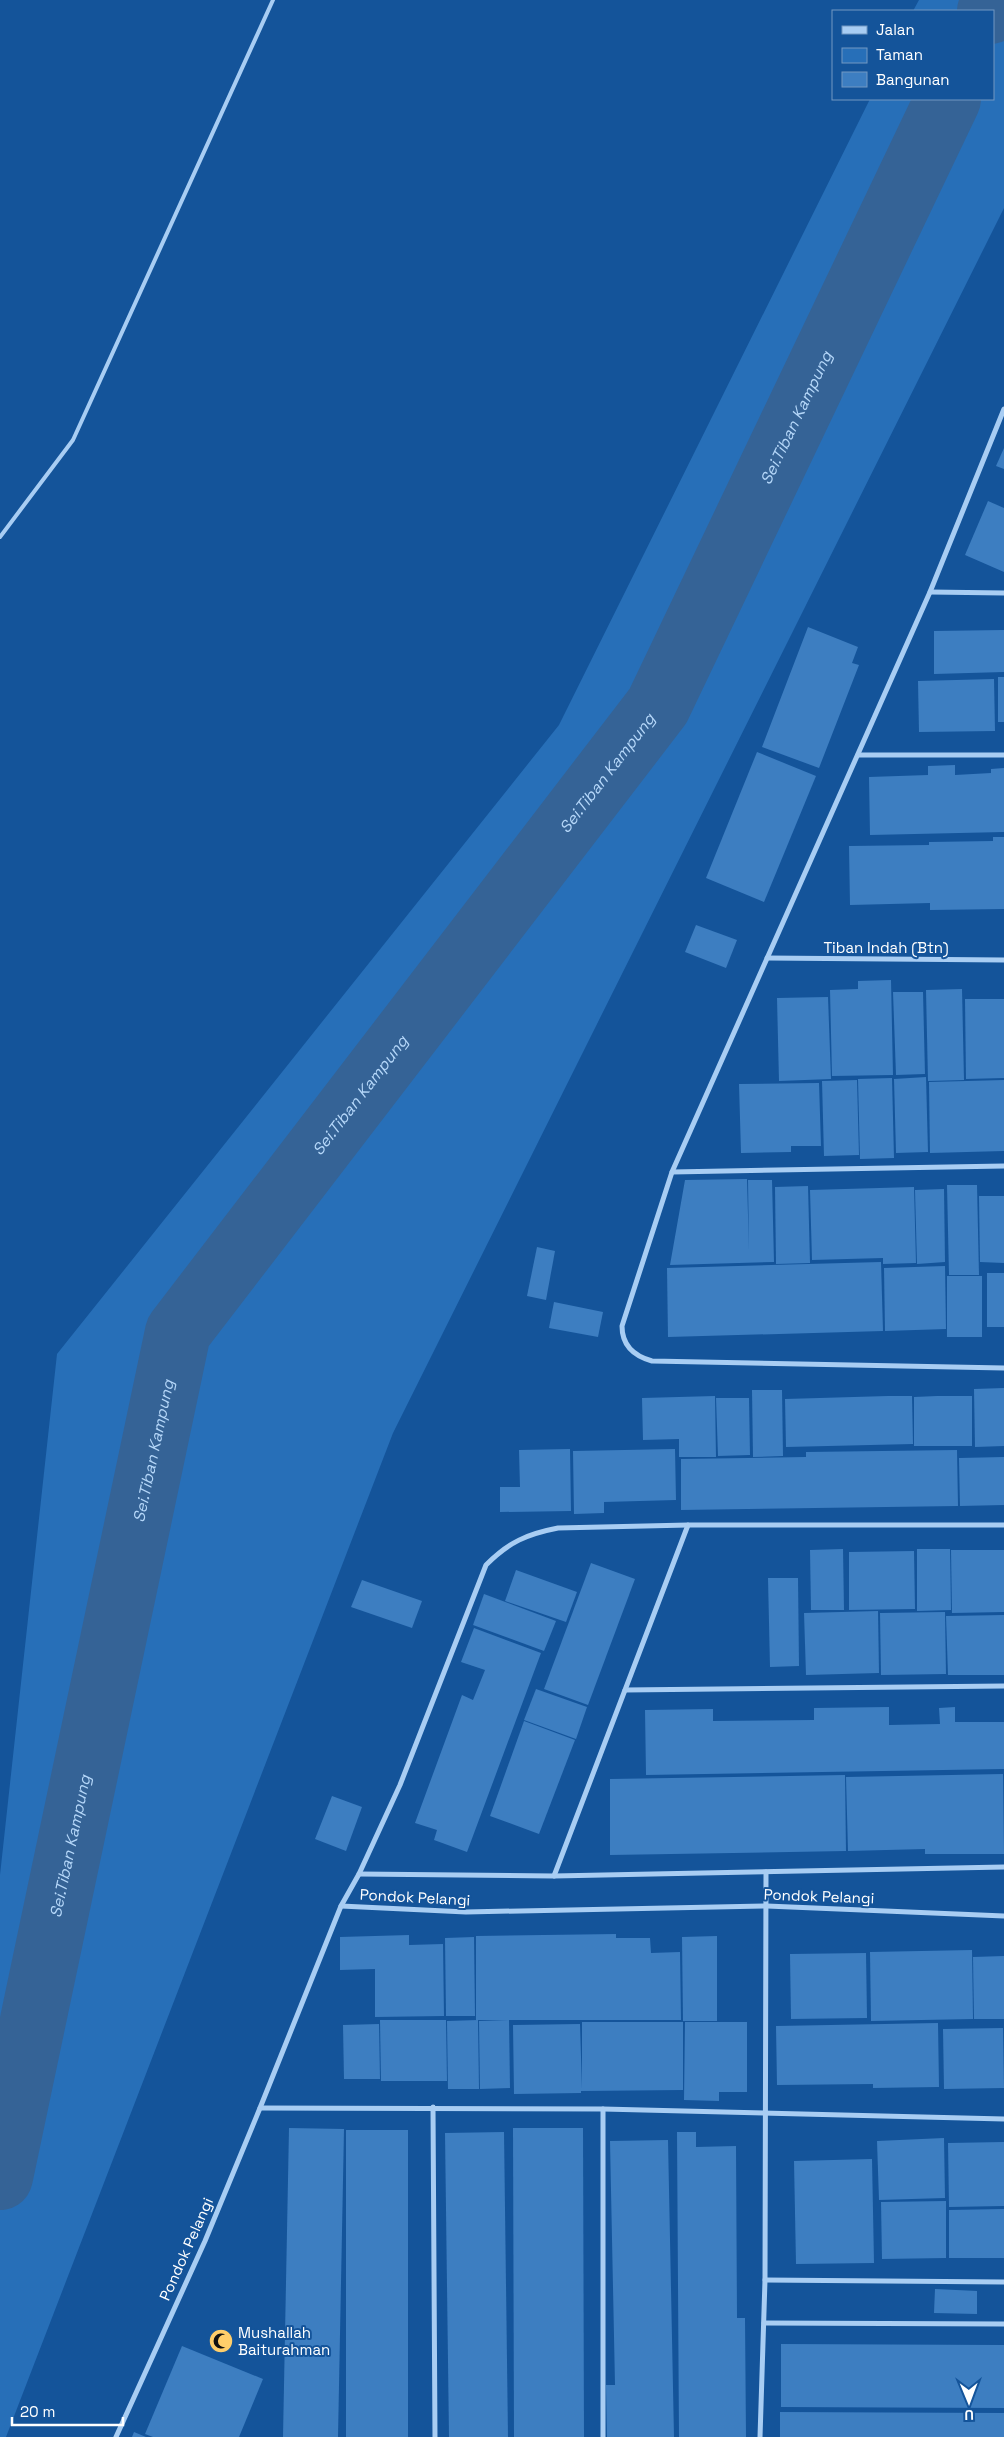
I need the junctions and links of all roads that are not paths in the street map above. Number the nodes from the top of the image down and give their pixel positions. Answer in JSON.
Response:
{"nodes":[{"id":1,"x":273,"y":0,"type":"edge"},
{"id":2,"x":1004,"y":409,"type":"edge"},
{"id":3,"x":0,"y":536,"type":"edge"},
{"id":4,"x":930,"y":592,"type":"junction"},
{"id":5,"x":1004,"y":592,"type":"edge"},
{"id":6,"x":858,"y":755,"type":"junction"},
{"id":7,"x":1004,"y":755,"type":"edge"},
{"id":8,"x":767,"y":958,"type":"junction"},
{"id":9,"x":1004,"y":960,"type":"edge"},
{"id":10,"x":1004,"y":1166,"type":"edge"},
{"id":11,"x":672,"y":1172,"type":"junction"},
{"id":12,"x":1004,"y":1368,"type":"edge"},
{"id":13,"x":688,"y":1525,"type":"junction"},
{"id":14,"x":1004,"y":1525,"type":"edge"},
{"id":15,"x":1004,"y":1686,"type":"edge"},
{"id":16,"x":625,"y":1690,"type":"junction"},
{"id":17,"x":1004,"y":1867,"type":"edge"},
{"id":18,"x":766,"y":1872,"type":"junction"},
{"id":19,"x":359,"y":1874,"type":"junction"},
{"id":20,"x":554,"y":1876,"type":"junction"},
{"id":21,"x":341,"y":1906,"type":"junction"},
{"id":22,"x":767,"y":1906,"type":"junction"},
{"id":23,"x":1004,"y":1916,"type":"edge"},
{"id":24,"x":433,"y":2107,"type":"junction"},
{"id":25,"x":260,"y":2108,"type":"junction"},
{"id":26,"x":603,"y":2109,"type":"junction"},
{"id":27,"x":766,"y":2114,"type":"junction"},
{"id":28,"x":1004,"y":2119,"type":"edge"},
{"id":29,"x":765,"y":2280,"type":"junction"},
{"id":30,"x":1004,"y":2282,"type":"edge"},
{"id":31,"x":764,"y":2323,"type":"junction"},
{"id":32,"x":1004,"y":2324,"type":"edge"},
{"id":33,"x":116,"y":2437,"type":"edge"},
{"id":34,"x":435,"y":2437,"type":"edge"},
{"id":35,"x":603,"y":2437,"type":"edge"},
{"id":36,"x":760,"y":2437,"type":"edge"}],
"edges":[{"from":1,"to":3,"type":"lane"},
{"from":2,"to":4,"type":"street"},
{"from":4,"to":5,"type":"street"},
{"from":4,"to":6,"type":"street"},
{"from":6,"to":7,"type":"street"},
{"from":6,"to":8,"type":"street"},
{"from":8,"to":9,"type":"street","name":"Tiban Indah (Btn)"},
{"from":8,"to":11,"type":"street"},
{"from":10,"to":11,"type":"street"},
{"from":11,"to":12,"type":"street"},
{"from":13,"to":14,"type":"street"},
{"from":13,"to":16,"type":"street"},
{"from":13,"to":19,"type":"street"},
{"from":15,"to":16,"type":"street"},
{"from":16,"to":20,"type":"street"},
{"from":17,"to":18,"type":"street"},
{"from":18,"to":20,"type":"street"},
{"from":18,"to":22,"type":"street"},
{"from":19,"to":20,"type":"street"},
{"from":19,"to":21,"type":"street"},
{"from":21,"to":22,"type":"street","name":"Pondok Pelangi"},
{"from":21,"to":25,"type":"street","name":"Pondok Pelangi"},
{"from":22,"to":23,"type":"street","name":"Pondok Pelangi"},
{"from":22,"to":27,"type":"street"},
{"from":24,"to":25,"type":"street"},
{"from":24,"to":26,"type":"street"},
{"from":24,"to":34,"type":"street"},
{"from":25,"to":33,"type":"street","name":"Pondok Pelangi"},
{"from":26,"to":27,"type":"street"},
{"from":26,"to":35,"type":"street"},
{"from":27,"to":28,"type":"street"},
{"from":27,"to":29,"type":"street"},
{"from":29,"to":30,"type":"street"},
{"from":29,"to":31,"type":"street"},
{"from":31,"to":32,"type":"street"},
{"from":31,"to":36,"type":"street"}]}
